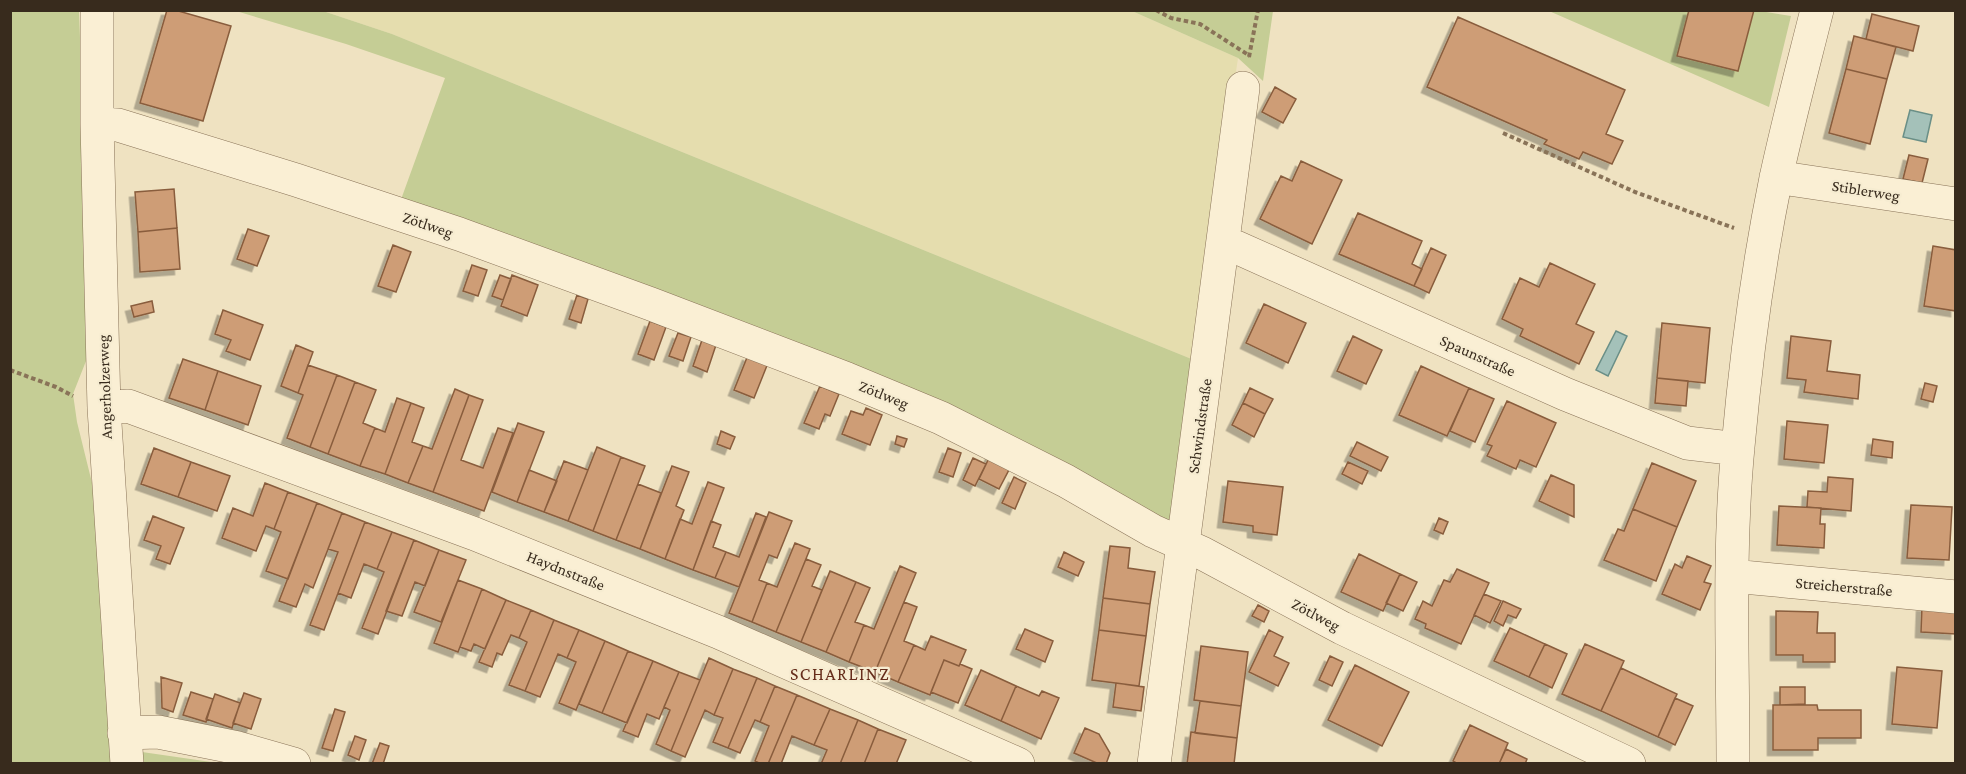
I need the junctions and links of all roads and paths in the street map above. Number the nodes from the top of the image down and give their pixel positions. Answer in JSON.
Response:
{"nodes":[{"id":1,"x":97,"y":10,"type":"edge"},
{"id":2,"x":1156,"y":10,"type":"edge"},
{"id":3,"x":1258,"y":10,"type":"edge"},
{"id":4,"x":1817,"y":10,"type":"edge"},
{"id":5,"x":1250,"y":56,"type":"junction"},
{"id":6,"x":1243,"y":88,"type":"joint"},
{"id":7,"x":97,"y":124,"type":"junction"},
{"id":8,"x":1503,"y":133,"type":"dead end"},
{"id":9,"x":1776,"y":177,"type":"junction"},
{"id":10,"x":1956,"y":204,"type":"edge"},
{"id":11,"x":1740,"y":230,"type":"dead end"},
{"id":12,"x":1223,"y":246,"type":"junction"},
{"id":13,"x":10,"y":370,"type":"edge"},
{"id":14,"x":104,"y":408,"type":"junction"},
{"id":15,"x":1738,"y":449,"type":"junction"},
{"id":16,"x":1183,"y":544,"type":"junction"},
{"id":17,"x":1732,"y":576,"type":"junction"},
{"id":18,"x":1956,"y":597,"type":"edge"},
{"id":19,"x":125,"y":748,"type":"edge"},
{"id":20,"x":294,"y":764,"type":"edge"},
{"id":21,"x":1018,"y":764,"type":"edge"},
{"id":22,"x":1154,"y":764,"type":"edge"},
{"id":23,"x":1629,"y":764,"type":"edge"},
{"id":24,"x":1733,"y":764,"type":"edge"}],
"edges":[{"from":1,"to":7,"type":"street","name":"Angerholzerweg"},
{"from":2,"to":5,"type":"path"},
{"from":3,"to":5,"type":"path"},
{"from":4,"to":9,"type":"street"},
{"from":5,"to":6,"type":"path"},
{"from":6,"to":12,"type":"street","name":"Schwindstraße"},
{"from":7,"to":14,"type":"street","name":"Angerholzerweg"},
{"from":7,"to":16,"type":"street","name":"Zötlweg"},
{"from":8,"to":11,"type":"path"},
{"from":9,"to":10,"type":"street","name":"Stiblerweg"},
{"from":9,"to":15,"type":"street"},
{"from":12,"to":15,"type":"street","name":"Spaunstraße"},
{"from":12,"to":16,"type":"street","name":"Schwindstraße"},
{"from":13,"to":14,"type":"path"},
{"from":14,"to":19,"type":"street","name":"Angerholzerweg"},
{"from":14,"to":21,"type":"street","name":"Haydnstraße"},
{"from":15,"to":17,"type":"street"},
{"from":16,"to":22,"type":"street","name":"Schwindstraße"},
{"from":16,"to":23,"type":"street","name":"Zötlweg"},
{"from":17,"to":18,"type":"street","name":"Streicherstraße"},
{"from":17,"to":24,"type":"street"},
{"from":19,"to":20,"type":"street"}]}
